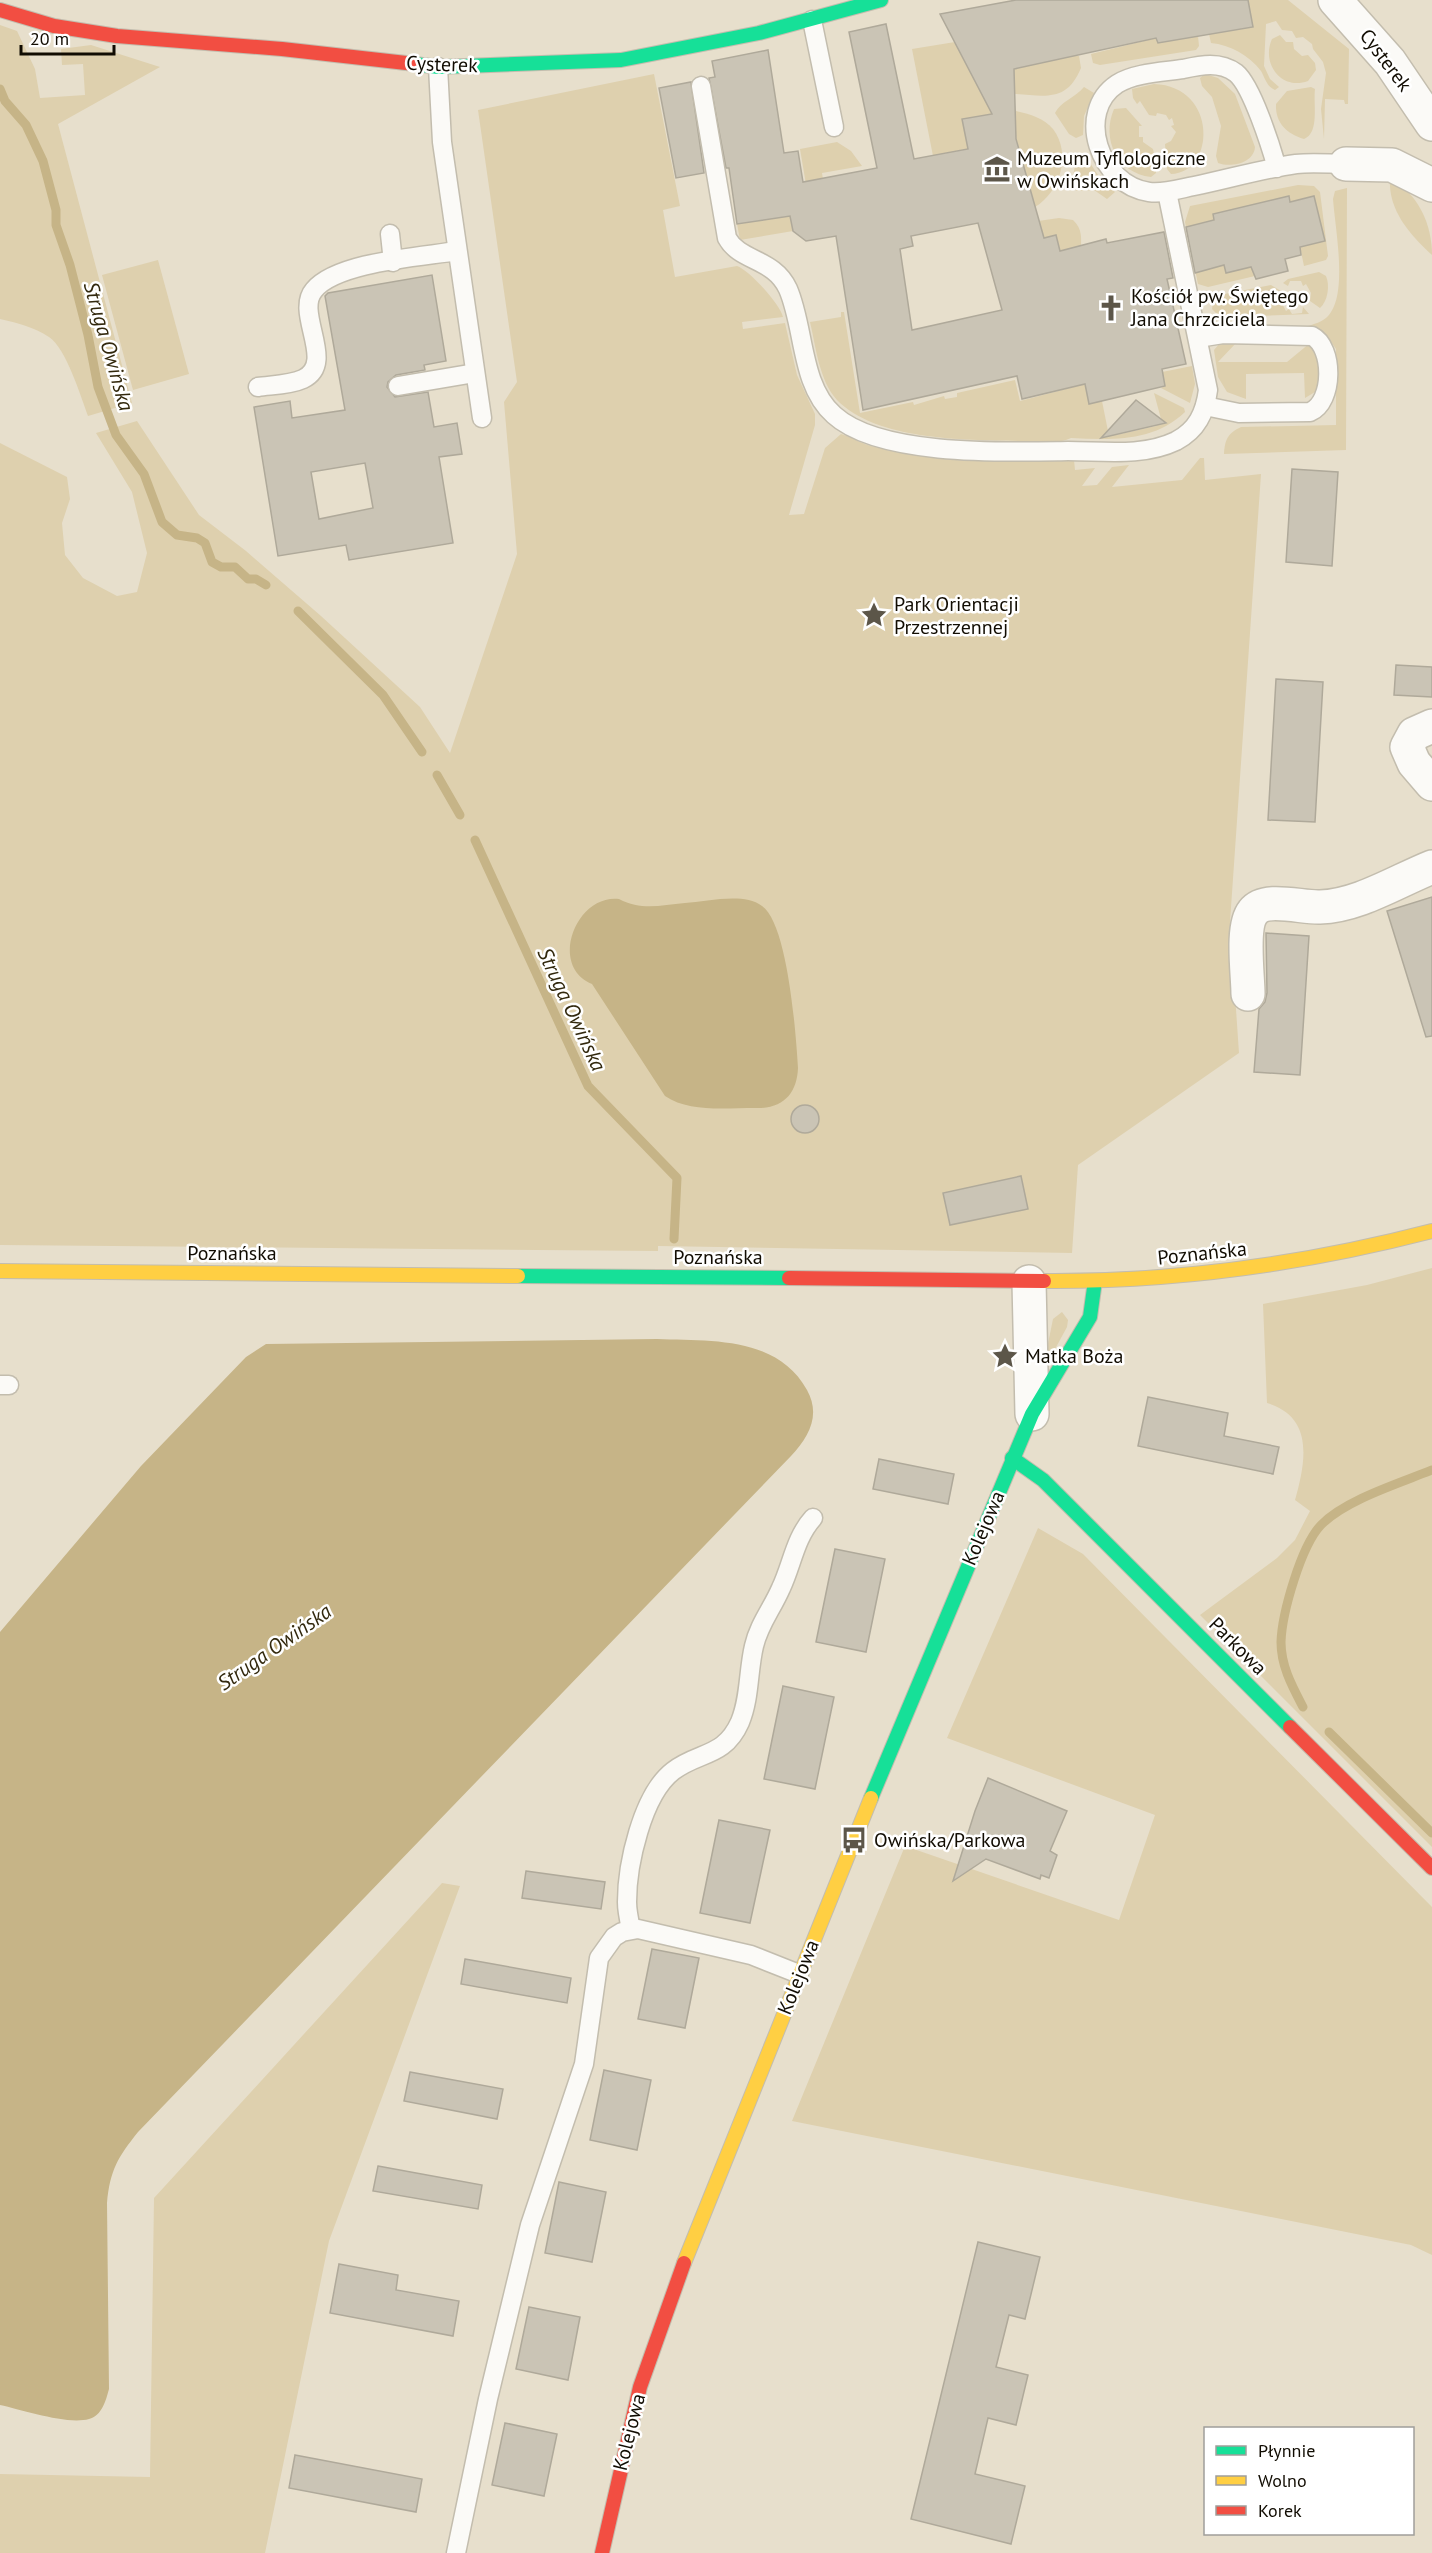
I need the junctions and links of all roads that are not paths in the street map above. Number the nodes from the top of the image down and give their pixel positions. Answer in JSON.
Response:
{"nodes":[{"id":1,"x":881,"y":0,"type":"edge"},
{"id":2,"x":1335,"y":0,"type":"edge"},
{"id":3,"x":0,"y":10,"type":"edge"},
{"id":4,"x":812,"y":20,"type":"junction"},
{"id":5,"x":438,"y":67,"type":"junction"},
{"id":6,"x":701,"y":86,"type":"dead end"},
{"id":7,"x":1432,"y":124,"type":"edge"},
{"id":8,"x":834,"y":127,"type":"dead end"},
{"id":9,"x":1346,"y":164,"type":"joint"},
{"id":10,"x":1277,"y":168,"type":"junction"},
{"id":11,"x":1432,"y":185,"type":"edge"},
{"id":12,"x":1167,"y":192,"type":"junction"},
{"id":13,"x":390,"y":234,"type":"dead end"},
{"id":14,"x":457,"y":251,"type":"junction"},
{"id":15,"x":393,"y":262,"type":"junction"},
{"id":16,"x":1198,"y":338,"type":"junction"},
{"id":17,"x":475,"y":373,"type":"junction"},
{"id":18,"x":398,"y":386,"type":"dead end"},
{"id":19,"x":258,"y":387,"type":"dead end"},
{"id":20,"x":1205,"y":406,"type":"junction"},
{"id":21,"x":482,"y":418,"type":"dead end"},
{"id":22,"x":1432,"y":726,"type":"edge"},
{"id":23,"x":1432,"y":784,"type":"edge"},
{"id":24,"x":1432,"y":867,"type":"edge"},
{"id":25,"x":1248,"y":994,"type":"dead end"},
{"id":26,"x":1432,"y":1231,"type":"edge"},
{"id":27,"x":0,"y":1271,"type":"edge"},
{"id":28,"x":1095,"y":1281,"type":"junction"},
{"id":29,"x":1029,"y":1282,"type":"junction"},
{"id":30,"x":1032,"y":1414,"type":"junction"},
{"id":31,"x":1012,"y":1458,"type":"junction"},
{"id":32,"x":813,"y":1518,"type":"dead end"},
{"id":33,"x":1432,"y":1868,"type":"edge"},
{"id":34,"x":631,"y":1929,"type":"junction"},
{"id":35,"x":799,"y":1974,"type":"junction"},
{"id":36,"x":456,"y":2553,"type":"edge"},
{"id":37,"x":602,"y":2553,"type":"edge"}],
"edges":[{"from":1,"to":4,"type":"street","name":"Cysterek"},
{"from":2,"to":7,"type":"street","name":"Cysterek"},
{"from":3,"to":5,"type":"street","name":"Cysterek"},
{"from":4,"to":5,"type":"street","name":"Cysterek"},
{"from":4,"to":8,"type":"lane"},
{"from":5,"to":14,"type":"lane"},
{"from":6,"to":20,"type":"lane"},
{"from":9,"to":10,"type":"lane"},
{"from":9,"to":11,"type":"street"},
{"from":10,"to":12,"type":"lane"},
{"from":10,"to":12,"type":"lane"},
{"from":12,"to":16,"type":"lane"},
{"from":13,"to":15,"type":"lane"},
{"from":14,"to":15,"type":"lane"},
{"from":14,"to":17,"type":"lane"},
{"from":15,"to":19,"type":"lane"},
{"from":16,"to":20,"type":"lane"},
{"from":16,"to":20,"type":"lane"},
{"from":17,"to":18,"type":"lane"},
{"from":17,"to":21,"type":"lane"},
{"from":22,"to":23,"type":"street"},
{"from":24,"to":25,"type":"street"},
{"from":26,"to":28,"type":"street","name":"Poznańska"},
{"from":27,"to":29,"type":"street","name":"Poznańska"},
{"from":28,"to":29,"type":"street","name":"Poznańska"},
{"from":28,"to":30,"type":"street","name":"Kolejowa"},
{"from":29,"to":30,"type":"street","name":"Kolejowa"},
{"from":30,"to":31,"type":"street","name":"Kolejowa"},
{"from":31,"to":33,"type":"street","name":"Parkowa"},
{"from":31,"to":35,"type":"street","name":"Kolejowa"},
{"from":32,"to":34,"type":"lane"},
{"from":34,"to":35,"type":"lane"},
{"from":34,"to":36,"type":"lane"},
{"from":35,"to":37,"type":"street","name":"Kolejowa"}]}
